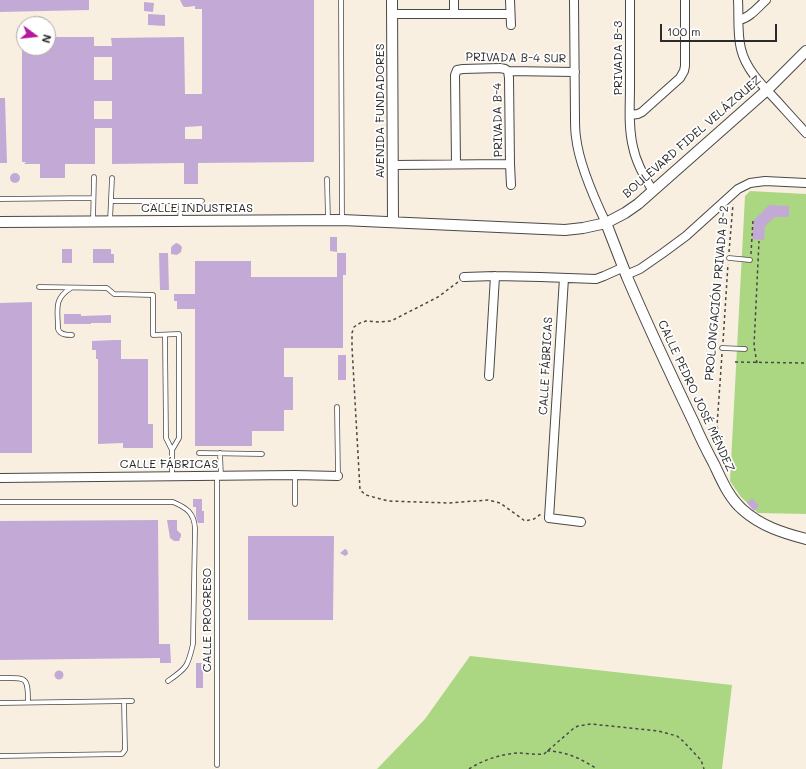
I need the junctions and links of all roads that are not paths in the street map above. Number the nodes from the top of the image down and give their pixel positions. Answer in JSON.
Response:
{"nodes":[{"id":1,"x":341,"y":0,"type":"edge"},
{"id":2,"x":392,"y":0,"type":"edge"},
{"id":3,"x":454,"y":0,"type":"edge"},
{"id":4,"x":510,"y":0,"type":"edge"},
{"id":5,"x":574,"y":0,"type":"edge"},
{"id":6,"x":630,"y":0,"type":"edge"},
{"id":7,"x":685,"y":0,"type":"edge"},
{"id":8,"x":738,"y":0,"type":"edge"},
{"id":9,"x":766,"y":0,"type":"edge"},
{"id":10,"x":392,"y":14,"type":"junction"},
{"id":11,"x":454,"y":14,"type":"junction"},
{"id":12,"x":510,"y":14,"type":"junction"},
{"id":13,"x":739,"y":20,"type":"junction"},
{"id":14,"x":511,"y":25,"type":"dead end"},
{"id":15,"x":806,"y":51,"type":"edge"},
{"id":16,"x":508,"y":71,"type":"junction"},
{"id":17,"x":574,"y":72,"type":"junction"},
{"id":18,"x":767,"y":90,"type":"junction"},
{"id":19,"x":630,"y":115,"type":"junction"},
{"id":20,"x":806,"y":133,"type":"edge"},
{"id":21,"x":456,"y":164,"type":"junction"},
{"id":22,"x":510,"y":164,"type":"junction"},
{"id":23,"x":393,"y":165,"type":"junction"},
{"id":24,"x":94,"y":178,"type":"dead end"},
{"id":25,"x":112,"y":178,"type":"dead end"},
{"id":26,"x":328,"y":179,"type":"dead end"},
{"id":27,"x":806,"y":183,"type":"edge"},
{"id":28,"x":511,"y":185,"type":"dead end"},
{"id":29,"x":653,"y":191,"type":"junction"},
{"id":30,"x":93,"y":198,"type":"junction"},
{"id":31,"x":0,"y":199,"type":"edge"},
{"id":32,"x":111,"y":201,"type":"junction"},
{"id":33,"x":181,"y":201,"type":"junction"},
{"id":34,"x":202,"y":201,"type":"dead end"},
{"id":35,"x":180,"y":220,"type":"junction"},
{"id":36,"x":328,"y":220,"type":"junction"},
{"id":37,"x":342,"y":220,"type":"junction"},
{"id":38,"x":93,"y":221,"type":"junction"},
{"id":39,"x":0,"y":222,"type":"edge"},
{"id":40,"x":110,"y":222,"type":"junction"},
{"id":41,"x":394,"y":222,"type":"junction"},
{"id":42,"x":606,"y":223,"type":"junction"},
{"id":43,"x":729,"y":258,"type":"road end"},
{"id":44,"x":751,"y":258,"type":"road end"},
{"id":45,"x":625,"y":271,"type":"junction"},
{"id":46,"x":495,"y":276,"type":"junction"},
{"id":47,"x":464,"y":277,"type":"road end"},
{"id":48,"x":564,"y":278,"type":"junction"},
{"id":49,"x":39,"y":288,"type":"dead end"},
{"id":50,"x":71,"y":288,"type":"junction"},
{"id":51,"x":72,"y":335,"type":"dead end"},
{"id":52,"x":165,"y":335,"type":"junction"},
{"id":53,"x":722,"y":348,"type":"road end"},
{"id":54,"x":745,"y":349,"type":"dead end"},
{"id":55,"x":489,"y":376,"type":"dead end"},
{"id":56,"x":337,"y":406,"type":"dead end"},
{"id":57,"x":172,"y":450,"type":"junction"},
{"id":58,"x":199,"y":453,"type":"dead end"},
{"id":59,"x":220,"y":453,"type":"junction"},
{"id":60,"x":262,"y":454,"type":"dead end"},
{"id":61,"x":295,"y":475,"type":"junction"},
{"id":62,"x":172,"y":476,"type":"junction"},
{"id":63,"x":219,"y":476,"type":"junction"},
{"id":64,"x":338,"y":476,"type":"joint"},
{"id":65,"x":0,"y":478,"type":"edge"},
{"id":66,"x":0,"y":502,"type":"edge"},
{"id":67,"x":295,"y":504,"type":"dead end"},
{"id":68,"x":581,"y":522,"type":"dead end"},
{"id":69,"x":806,"y":539,"type":"edge"},
{"id":70,"x":0,"y":678,"type":"edge"},
{"id":71,"x":168,"y":681,"type":"dead end"},
{"id":72,"x":124,"y":701,"type":"junction"},
{"id":73,"x":132,"y":701,"type":"dead end"},
{"id":74,"x":28,"y":702,"type":"junction"},
{"id":75,"x":0,"y":703,"type":"edge"},
{"id":76,"x":0,"y":756,"type":"edge"},
{"id":77,"x":217,"y":765,"type":"dead end"}],
"edges":[{"from":1,"to":37,"type":"lane"},
{"from":2,"to":10,"type":"street","name":"AVENIDA FUNDADORES"},
{"from":3,"to":11,"type":"street"},
{"from":4,"to":12,"type":"street"},
{"from":5,"to":17,"type":"street"},
{"from":6,"to":19,"type":"street","name":"PRIVADA B-3"},
{"from":7,"to":19,"type":"street"},
{"from":8,"to":13,"type":"street"},
{"from":9,"to":13,"type":"street"},
{"from":10,"to":11,"type":"street"},
{"from":10,"to":23,"type":"street","name":"AVENIDA FUNDADORES"},
{"from":11,"to":12,"type":"street"},
{"from":12,"to":14,"type":"street"},
{"from":13,"to":18,"type":"street"},
{"from":15,"to":18,"type":"street","name":"BOULEVARD FIDEL VELÁZQUEZ"},
{"from":16,"to":17,"type":"street","name":"PRIVADA B-4 SUR"},
{"from":16,"to":21,"type":"street","name":"PRIVADA B-4 SUR"},
{"from":16,"to":22,"type":"street","name":"PRIVADA B-4"},
{"from":17,"to":42,"type":"street"},
{"from":18,"to":20,"type":"street"},
{"from":18,"to":29,"type":"street","name":"BOULEVARD FIDEL VELÁZQUEZ"},
{"from":19,"to":29,"type":"street","name":"PRIVADA B-3"},
{"from":21,"to":22,"type":"street","name":"PRIVADA B-4"},
{"from":21,"to":23,"type":"street","name":"PRIVADA B-4"},
{"from":22,"to":28,"type":"street"},
{"from":23,"to":41,"type":"street","name":"AVENIDA FUNDADORES"},
{"from":24,"to":30,"type":"lane"},
{"from":25,"to":32,"type":"lane"},
{"from":26,"to":36,"type":"lane"},
{"from":27,"to":45,"type":"street"},
{"from":29,"to":42,"type":"street","name":"BOULEVARD FIDEL VELÁZQUEZ"},
{"from":30,"to":31,"type":"lane"},
{"from":30,"to":38,"type":"lane"},
{"from":32,"to":33,"type":"lane"},
{"from":32,"to":40,"type":"lane"},
{"from":33,"to":34,"type":"lane"},
{"from":33,"to":35,"type":"lane"},
{"from":35,"to":36,"type":"street","name":"CALLE INDUSTRIAS"},
{"from":35,"to":40,"type":"street","name":"CALLE INDUSTRIAS"},
{"from":36,"to":37,"type":"street","name":"CALLE INDUSTRIAS"},
{"from":37,"to":41,"type":"street","name":"CALLE INDUSTRIAS"},
{"from":38,"to":39,"type":"street","name":"CALLE INDUSTRIAS"},
{"from":38,"to":40,"type":"street","name":"CALLE INDUSTRIAS"},
{"from":41,"to":42,"type":"street","name":"BOULEVARD FIDEL VELÁZQUEZ"},
{"from":42,"to":45,"type":"street","name":"CALLE PEDRO JOSÉ MÉNDEZ"},
{"from":43,"to":44,"type":"lane"},
{"from":45,"to":48,"type":"street"},
{"from":45,"to":69,"type":"street","name":"CALLE PEDRO JOSÉ MÉNDEZ"},
{"from":46,"to":47,"type":"street"},
{"from":46,"to":48,"type":"street"},
{"from":46,"to":55,"type":"street"},
{"from":48,"to":68,"type":"street","name":"CALLE FÁBRICAS"},
{"from":49,"to":50,"type":"lane"},
{"from":50,"to":51,"type":"lane"},
{"from":50,"to":52,"type":"lane"},
{"from":52,"to":57,"type":"lane"},
{"from":52,"to":57,"type":"lane"},
{"from":53,"to":54,"type":"lane"},
{"from":56,"to":64,"type":"lane"},
{"from":57,"to":62,"type":"lane"},
{"from":58,"to":59,"type":"lane"},
{"from":59,"to":60,"type":"lane"},
{"from":59,"to":63,"type":"lane","name":"CALLE PROGRESO"},
{"from":61,"to":63,"type":"street","name":"CALLE FÁBRICAS"},
{"from":61,"to":64,"type":"street","name":"CALLE FÁBRICAS"},
{"from":61,"to":67,"type":"lane"},
{"from":62,"to":63,"type":"street","name":"CALLE FÁBRICAS"},
{"from":62,"to":65,"type":"street","name":"CALLE FÁBRICAS"},
{"from":63,"to":77,"type":"lane","name":"CALLE PROGRESO"},
{"from":66,"to":71,"type":"lane"},
{"from":70,"to":74,"type":"lane"},
{"from":72,"to":73,"type":"lane"},
{"from":72,"to":74,"type":"lane"},
{"from":72,"to":76,"type":"lane"},
{"from":74,"to":75,"type":"lane"}]}
